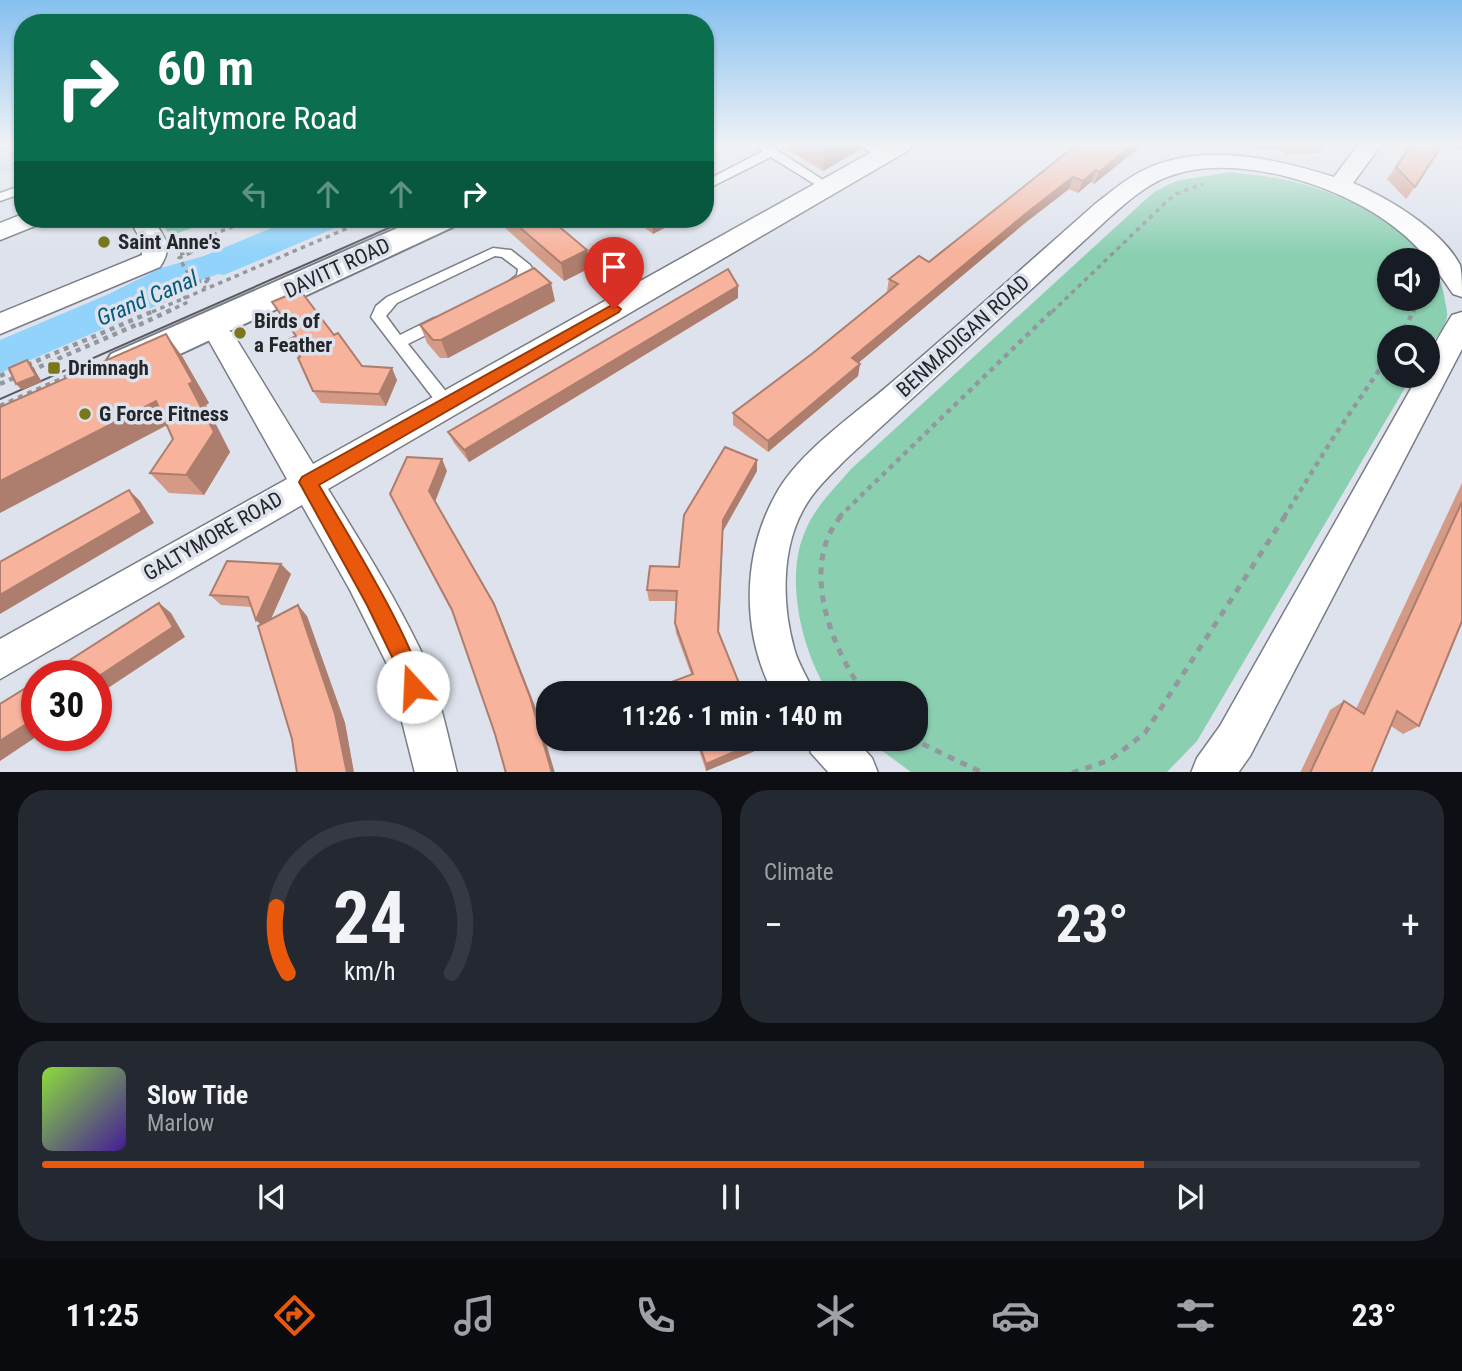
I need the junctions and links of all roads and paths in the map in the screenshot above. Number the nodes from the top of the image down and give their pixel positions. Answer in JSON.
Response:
{"nodes":[{"id":1,"x":819,"y":181,"type":"edge"},
{"id":2,"x":837,"y":181,"type":"edge"},
{"id":3,"x":1143,"y":181,"type":"edge"},
{"id":4,"x":1320,"y":181,"type":"edge"},
{"id":5,"x":1343,"y":181,"type":"edge"},
{"id":6,"x":1205,"y":184,"type":"dead end"},
{"id":7,"x":1339,"y":186,"type":"junction"},
{"id":8,"x":828,"y":187,"type":"junction"},
{"id":9,"x":146,"y":228,"type":"edge"},
{"id":10,"x":232,"y":228,"type":"edge"},
{"id":11,"x":347,"y":228,"type":"edge"},
{"id":12,"x":423,"y":228,"type":"edge"},
{"id":13,"x":184,"y":251,"type":"dead end"},
{"id":14,"x":167,"y":258,"type":"junction"},
{"id":15,"x":204,"y":286,"type":"junction"},
{"id":16,"x":1462,"y":288,"type":"edge"},
{"id":17,"x":500,"y":291,"type":"edge"},
{"id":18,"x":455,"y":314,"type":"edge"},
{"id":19,"x":1462,"y":322,"type":"edge"},
{"id":20,"x":0,"y":324,"type":"edge"},
{"id":21,"x":138,"y":324,"type":"dead end"},
{"id":22,"x":222,"y":339,"type":"dead end"},
{"id":23,"x":398,"y":342,"type":"junction"},
{"id":24,"x":99,"y":369,"type":"joint"},
{"id":25,"x":1377,"y":373,"type":"edge"},
{"id":26,"x":0,"y":376,"type":"edge"},
{"id":27,"x":0,"y":384,"type":"edge"},
{"id":28,"x":446,"y":403,"type":"junction"},
{"id":29,"x":0,"y":406,"type":"edge"},
{"id":30,"x":308,"y":482,"type":"junction"},
{"id":31,"x":0,"y":660,"type":"edge"},
{"id":32,"x":789,"y":681,"type":"edge"},
{"id":33,"x":854,"y":681,"type":"edge"},
{"id":34,"x":928,"y":746,"type":"edge"},
{"id":35,"x":436,"y":772,"type":"edge"},
{"id":36,"x":982,"y":772,"type":"edge"},
{"id":37,"x":1072,"y":772,"type":"edge"},
{"id":38,"x":1212,"y":772,"type":"edge"}],
"edges":[{"from":1,"to":8,"type":"lane"},
{"from":2,"to":8,"type":"street","name":"GALTYMORE ROAD"},
{"from":3,"to":32,"type":"street","name":"BENMADIGAN ROAD"},
{"from":4,"to":7,"type":"street","name":"BENMADIGAN ROAD"},
{"from":5,"to":7,"type":"street"},
{"from":6,"to":33,"type":"path"},
{"from":7,"to":16,"type":"street","name":"BENMADIGAN ROAD"},
{"from":8,"to":28,"type":"street","name":"GALTYMORE ROAD"},
{"from":9,"to":14,"type":"street"},
{"from":10,"to":14,"type":"path"},
{"from":11,"to":15,"type":"path"},
{"from":12,"to":24,"type":"main road","name":"DAVITT ROAD"},
{"from":13,"to":14,"type":"path"},
{"from":14,"to":15,"type":"path"},
{"from":14,"to":20,"type":"street"},
{"from":15,"to":26,"type":"path"},
{"from":17,"to":23,"type":"lane"},
{"from":18,"to":23,"type":"lane"},
{"from":19,"to":38,"type":"street"},
{"from":21,"to":27,"type":"path"},
{"from":22,"to":30,"type":"street"},
{"from":23,"to":28,"type":"lane"},
{"from":24,"to":29,"type":"path"},
{"from":25,"to":37,"type":"path"},
{"from":28,"to":30,"type":"street","name":"GALTYMORE ROAD"},
{"from":30,"to":31,"type":"street","name":"GALTYMORE ROAD"},
{"from":30,"to":35,"type":"street"},
{"from":34,"to":36,"type":"path"}]}
